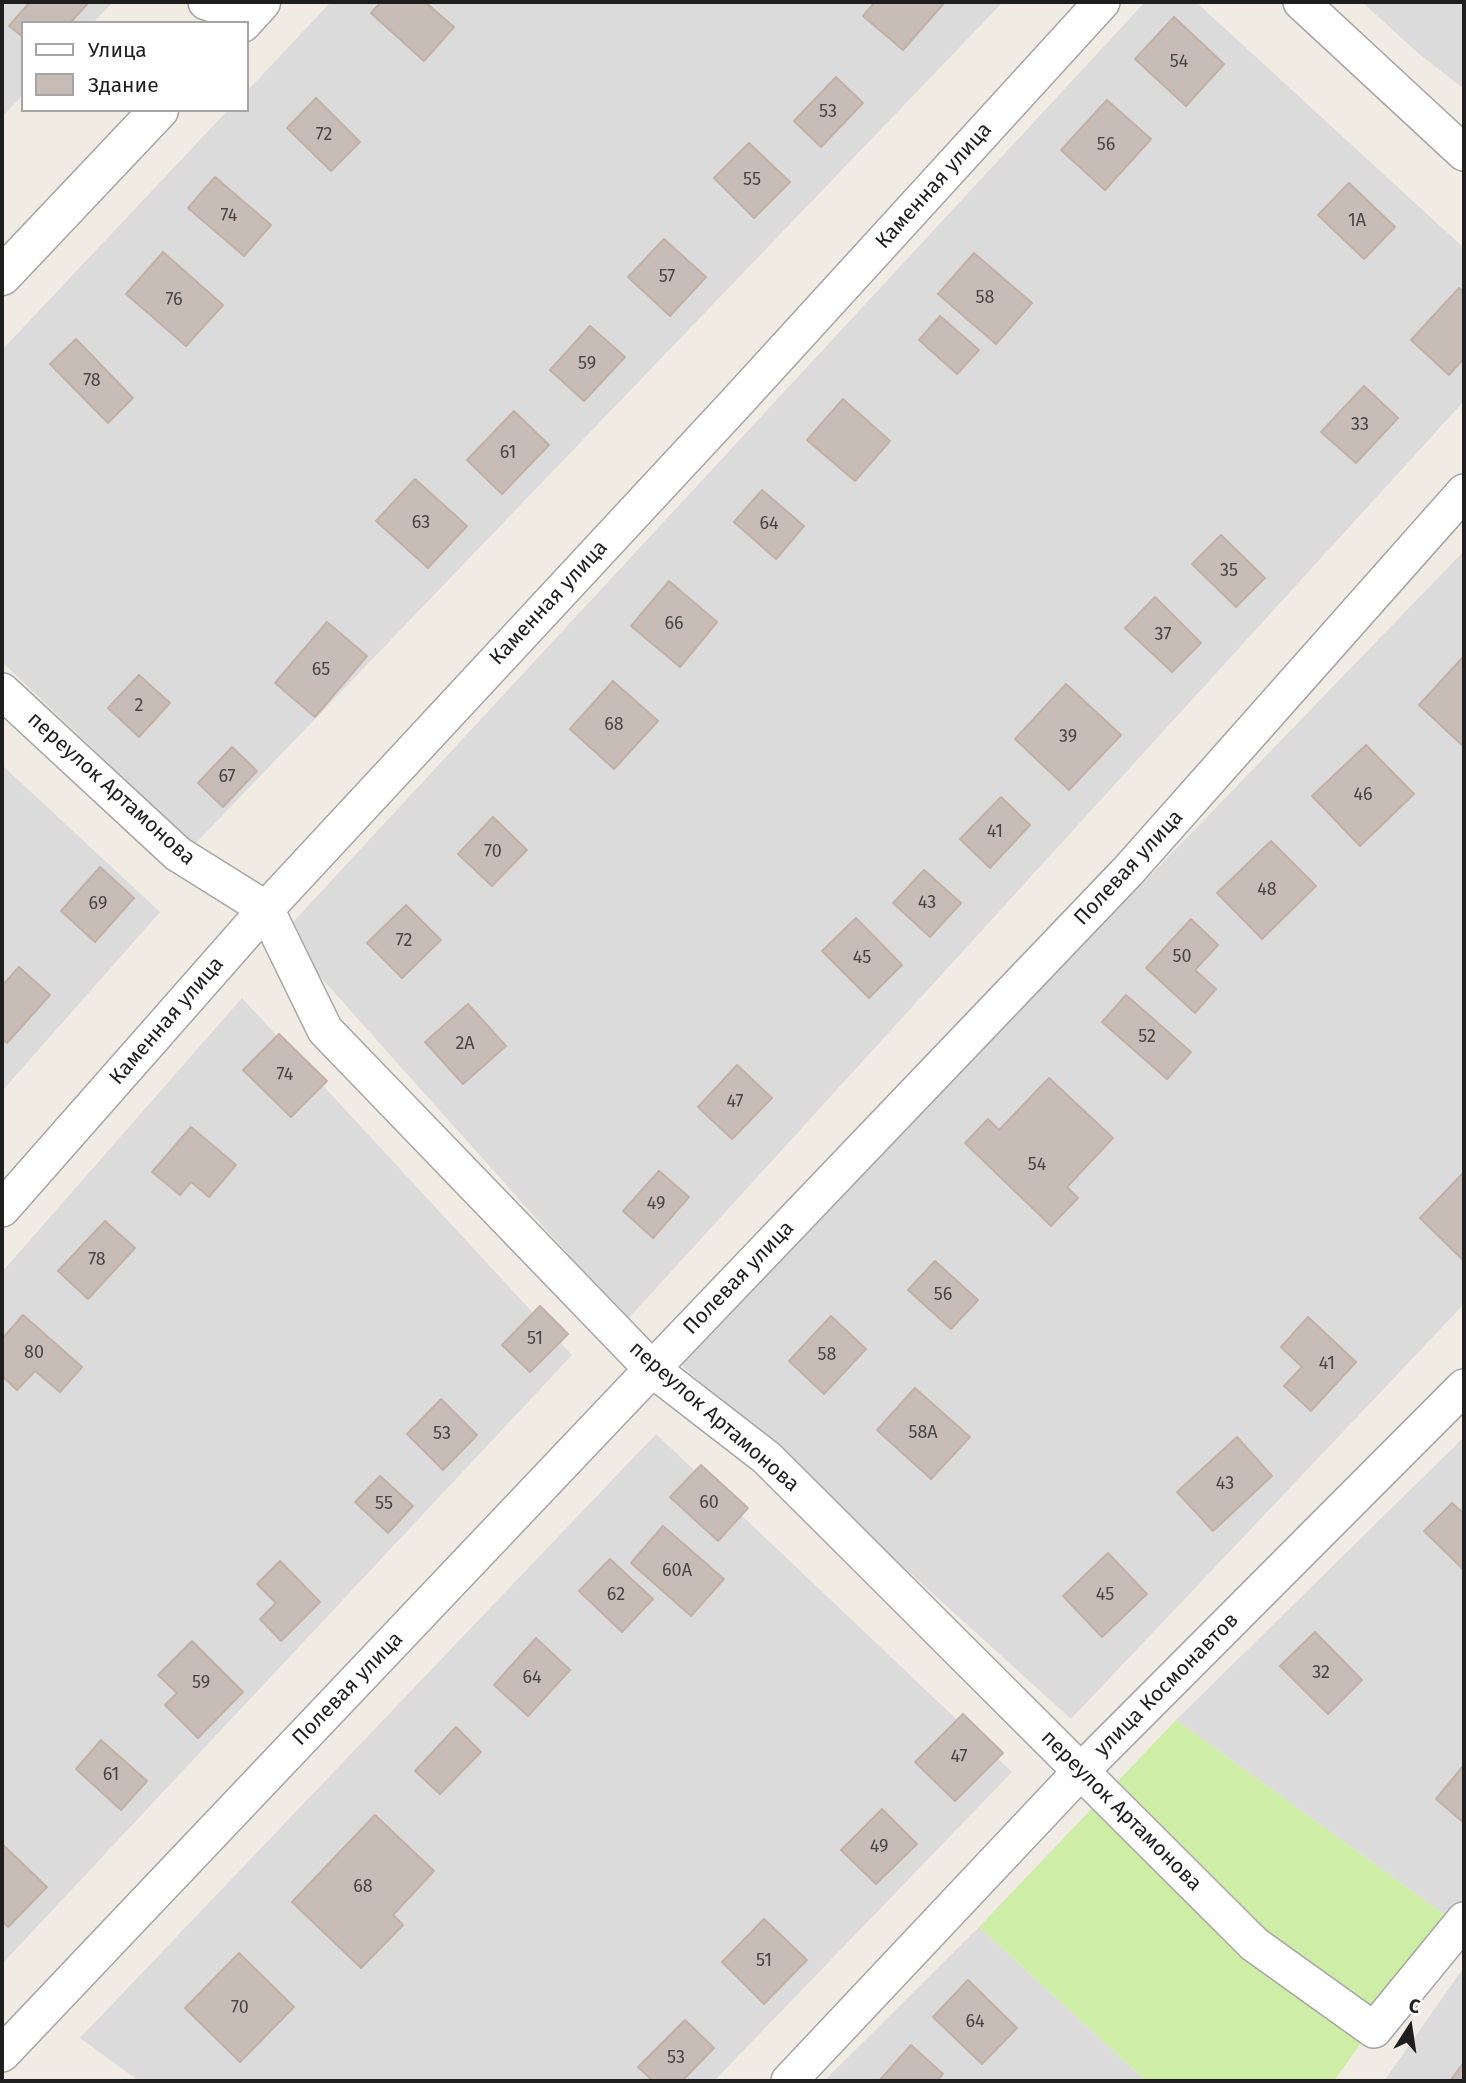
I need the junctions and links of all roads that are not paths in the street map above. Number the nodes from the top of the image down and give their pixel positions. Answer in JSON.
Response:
{"nodes":[{"id":1,"x":206,"y":2,"type":"edge"},
{"id":2,"x":1102,"y":2,"type":"edge"},
{"id":3,"x":1301,"y":2,"type":"edge"},
{"id":4,"x":251,"y":13,"type":"edge"},
{"id":5,"x":157,"y":112,"type":"edge"},
{"id":6,"x":1464,"y":153,"type":"edge"},
{"id":7,"x":2,"y":276,"type":"edge"},
{"id":8,"x":1464,"y":492,"type":"edge"},
{"id":9,"x":2,"y":691,"type":"edge"},
{"id":10,"x":266,"y":909,"type":"junction"},
{"id":11,"x":2,"y":1209,"type":"edge"},
{"id":12,"x":652,"y":1369,"type":"junction"},
{"id":13,"x":1464,"y":1387,"type":"edge"},
{"id":14,"x":1080,"y":1772,"type":"junction"},
{"id":15,"x":1464,"y":1920,"type":"edge"},
{"id":16,"x":2,"y":2054,"type":"edge"},
{"id":17,"x":789,"y":2081,"type":"edge"}],
"edges":[{"from":1,"to":4,"type":"street"},
{"from":2,"to":10,"type":"street","name":"Каменная улица"},
{"from":3,"to":6,"type":"street"},
{"from":5,"to":7,"type":"street"},
{"from":8,"to":12,"type":"street","name":"Полевая улица"},
{"from":9,"to":10,"type":"street","name":"переулок Артамонова"},
{"from":10,"to":11,"type":"street","name":"Каменная улица"},
{"from":10,"to":12,"type":"street","name":"переулок Артамонова"},
{"from":12,"to":14,"type":"street","name":"переулок Артамонова"},
{"from":12,"to":16,"type":"street","name":"Полевая улица"},
{"from":13,"to":14,"type":"street","name":"улица Космонавтов"},
{"from":14,"to":15,"type":"street","name":"переулок Артамонова"},
{"from":14,"to":17,"type":"street","name":"улица Космонавтов"}]}
